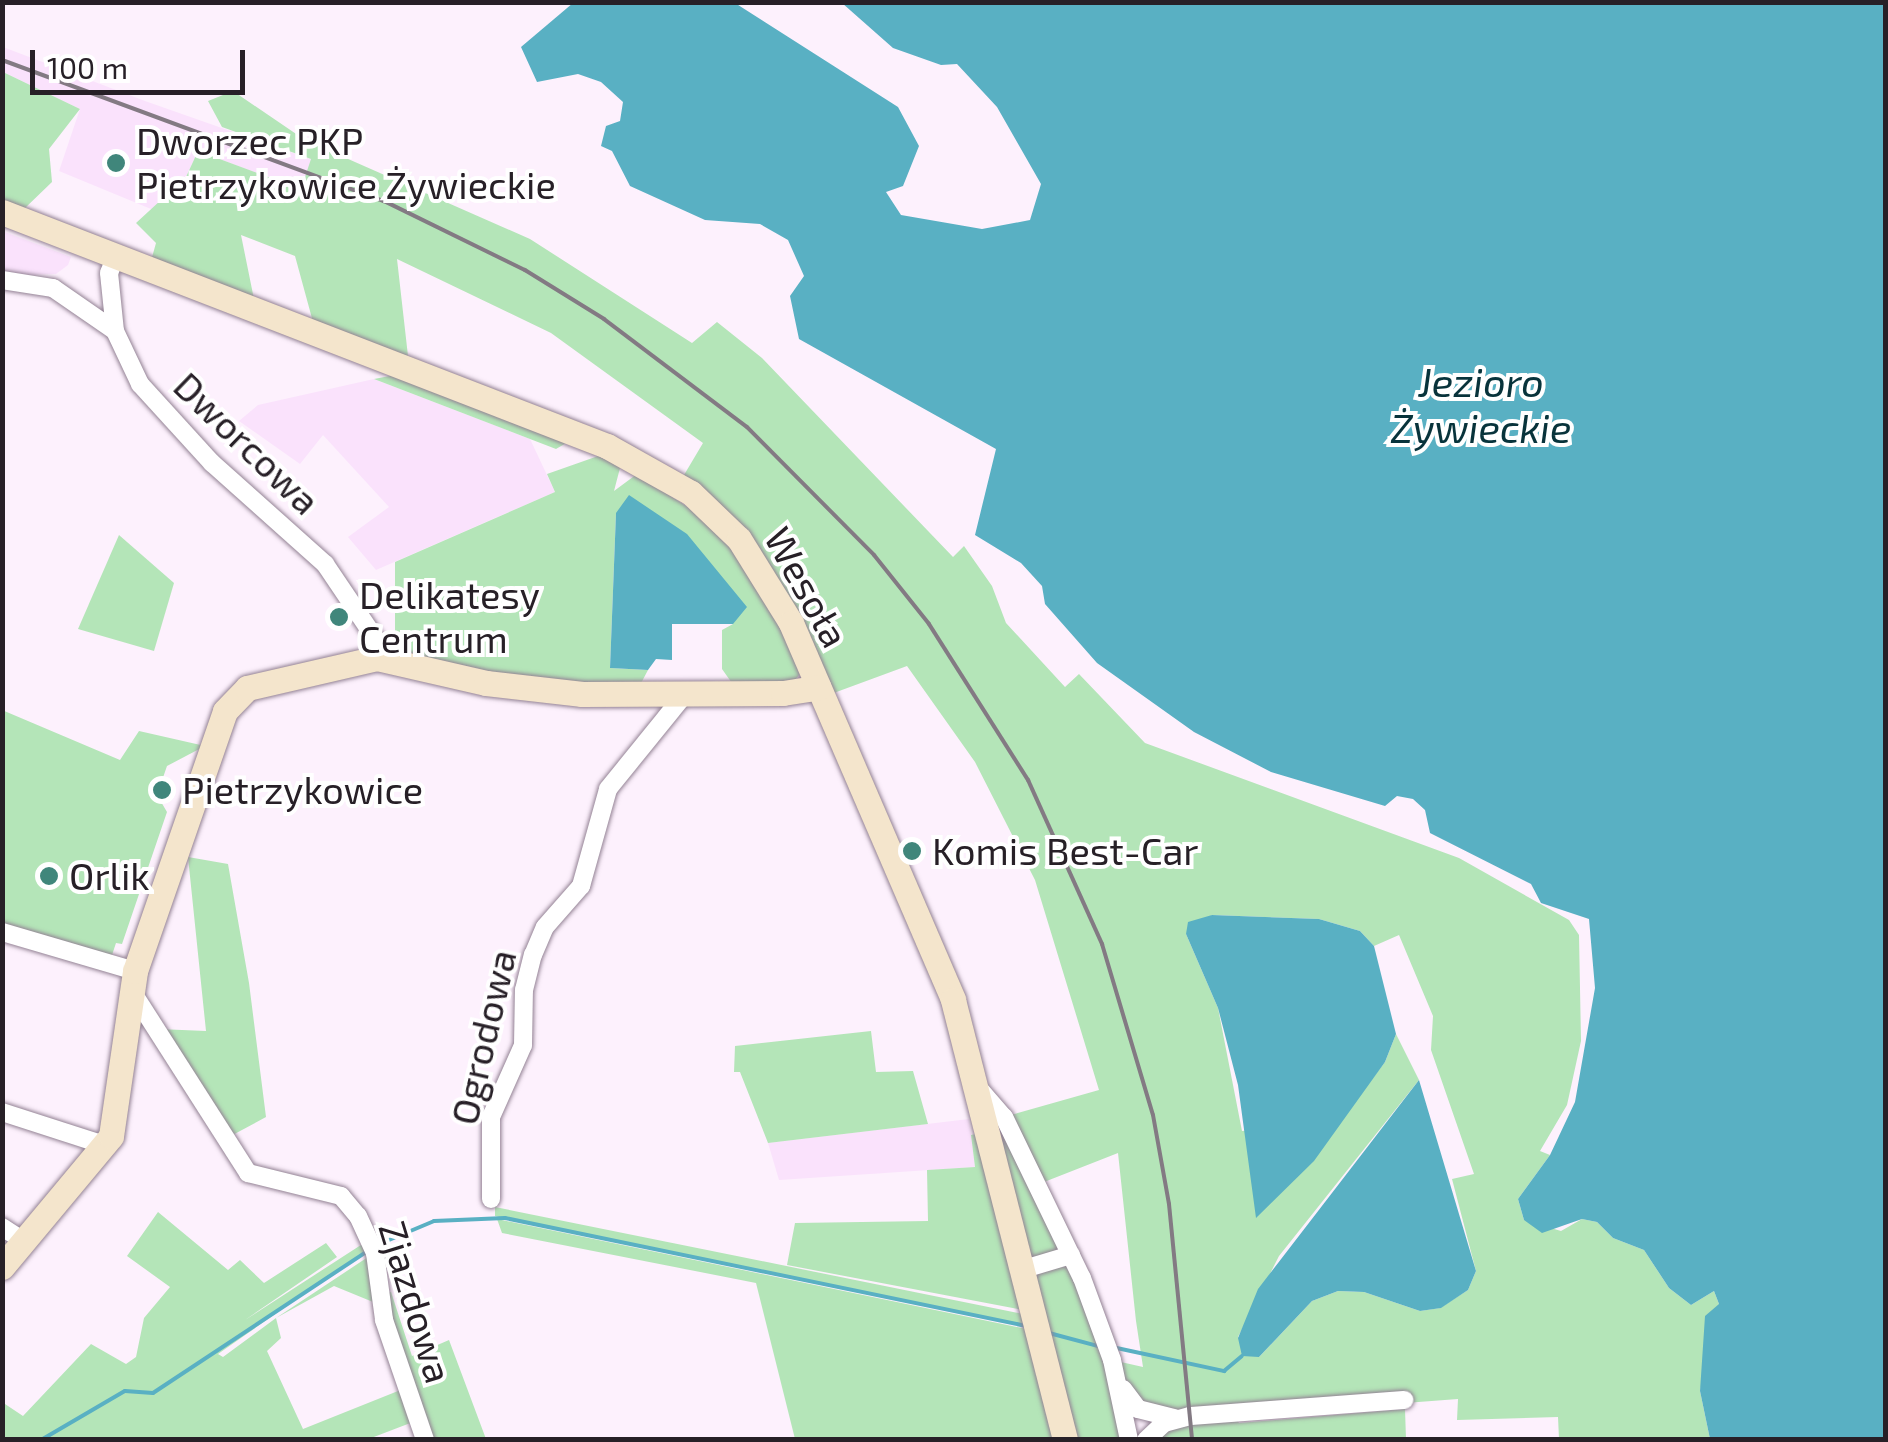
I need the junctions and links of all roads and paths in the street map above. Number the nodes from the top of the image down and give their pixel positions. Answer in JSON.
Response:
{"nodes":[{"id":1,"x":2,"y":212,"type":"edge"},
{"id":2,"x":116,"y":255,"type":"junction"},
{"id":3,"x":2,"y":280,"type":"edge"},
{"id":4,"x":115,"y":331,"type":"junction"},
{"id":5,"x":389,"y":659,"type":"junction"},
{"id":6,"x":820,"y":687,"type":"junction"},
{"id":7,"x":684,"y":695,"type":"junction"},
{"id":8,"x":2,"y":932,"type":"edge"},
{"id":9,"x":134,"y":982,"type":"junction"},
{"id":10,"x":981,"y":1092,"type":"junction"},
{"id":11,"x":2,"y":1112,"type":"edge"},
{"id":12,"x":104,"y":1145,"type":"junction"},
{"id":13,"x":492,"y":1200,"type":"dead end"},
{"id":14,"x":2,"y":1227,"type":"edge"},
{"id":15,"x":26,"y":1242,"type":"junction"},
{"id":16,"x":1071,"y":1255,"type":"junction"},
{"id":17,"x":2,"y":1267,"type":"edge"},
{"id":18,"x":1024,"y":1269,"type":"junction"},
{"id":19,"x":1114,"y":1368,"type":"junction"},
{"id":20,"x":1404,"y":1400,"type":"dead end"},
{"id":21,"x":1180,"y":1418,"type":"junction"},
{"id":22,"x":426,"y":1440,"type":"edge"},
{"id":23,"x":1065,"y":1440,"type":"edge"},
{"id":24,"x":1130,"y":1440,"type":"edge"},
{"id":25,"x":1146,"y":1440,"type":"edge"}],
"edges":[{"from":1,"to":2,"type":"main road","name":"Wesoła"},
{"from":2,"to":4,"type":"street","name":"Dworcowa"},
{"from":2,"to":6,"type":"main road","name":"Wesoła"},
{"from":3,"to":4,"type":"street"},
{"from":4,"to":5,"type":"street","name":"Dworcowa"},
{"from":5,"to":7,"type":"main road"},
{"from":5,"to":9,"type":"main road"},
{"from":6,"to":7,"type":"main road"},
{"from":6,"to":10,"type":"main road","name":"Wesoła"},
{"from":7,"to":13,"type":"street","name":"Ogrodowa"},
{"from":8,"to":9,"type":"street"},
{"from":9,"to":12,"type":"main road"},
{"from":9,"to":22,"type":"street","name":"Zjazdowa"},
{"from":10,"to":16,"type":"street"},
{"from":10,"to":18,"type":"main road","name":"Wesoła"},
{"from":11,"to":12,"type":"street"},
{"from":12,"to":15,"type":"main road"},
{"from":14,"to":15,"type":"street"},
{"from":15,"to":17,"type":"main road"},
{"from":16,"to":18,"type":"street"},
{"from":16,"to":19,"type":"street"},
{"from":18,"to":23,"type":"main road","name":"Wesoła"},
{"from":19,"to":21,"type":"street"},
{"from":19,"to":24,"type":"street"},
{"from":20,"to":21,"type":"street"},
{"from":21,"to":25,"type":"street"}]}
